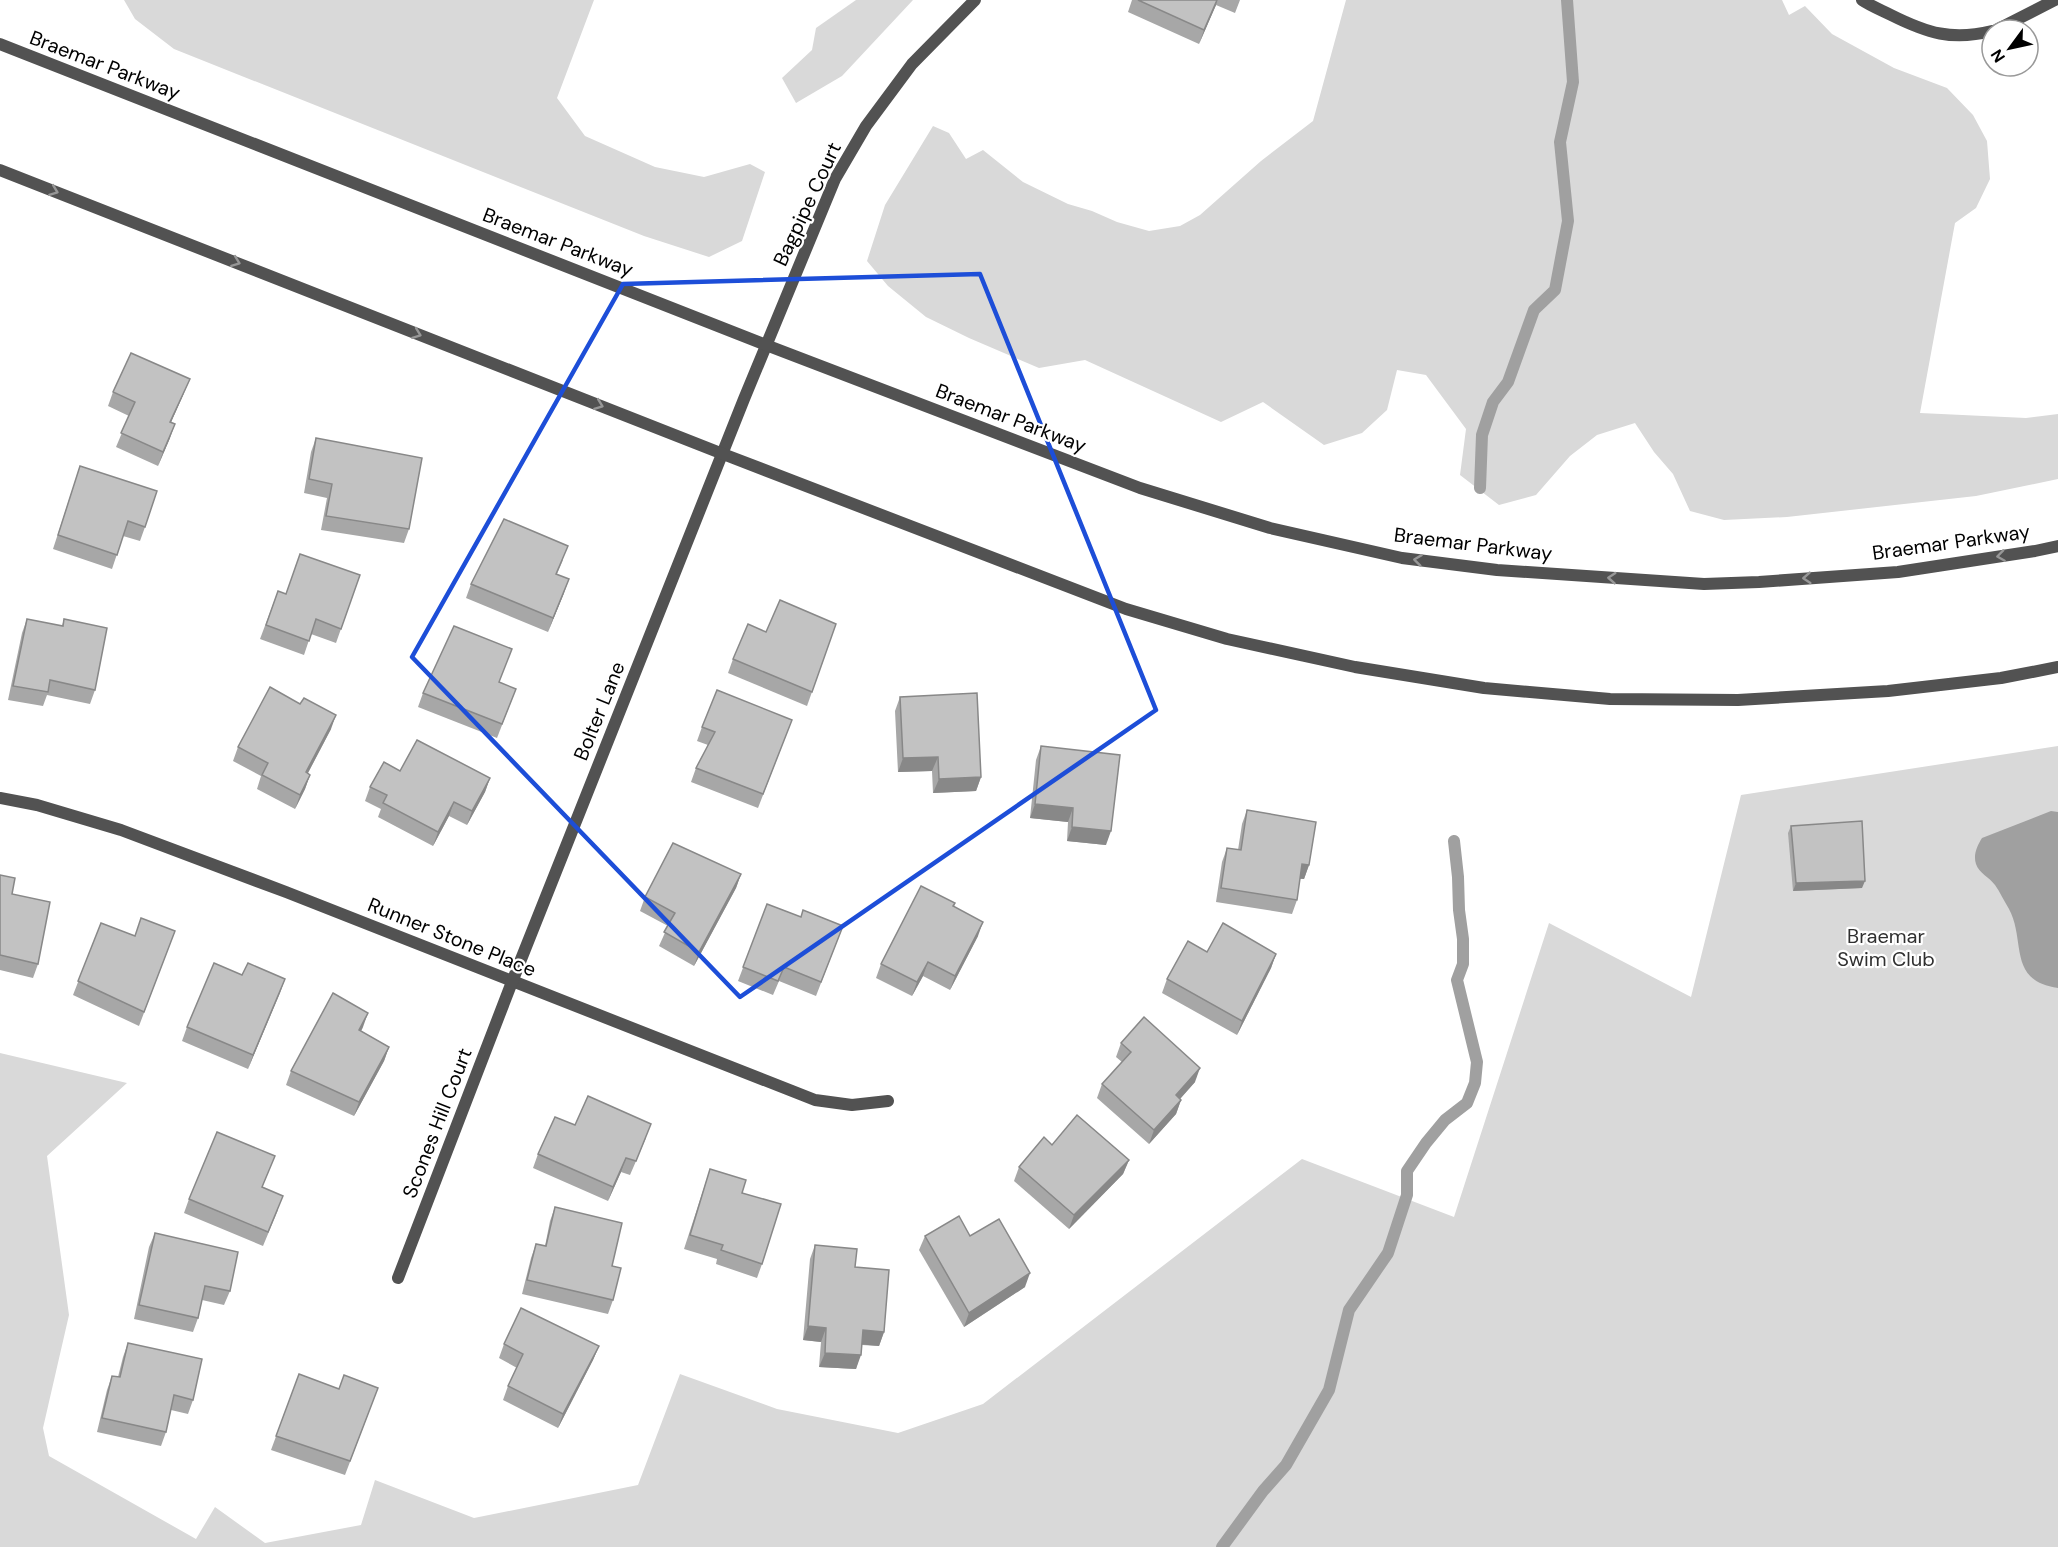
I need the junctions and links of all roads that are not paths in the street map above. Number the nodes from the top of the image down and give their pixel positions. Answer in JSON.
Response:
{"nodes":[{"id":1,"x":975,"y":0,"type":"edge"},
{"id":2,"x":1862,"y":0,"type":"edge"},
{"id":3,"x":2055,"y":0,"type":"edge"},
{"id":4,"x":2018,"y":18,"type":"edge"},
{"id":5,"x":1980,"y":34,"type":"edge"},
{"id":6,"x":0,"y":45,"type":"edge"},
{"id":7,"x":0,"y":170,"type":"edge"},
{"id":8,"x":766,"y":345,"type":"junction"},
{"id":9,"x":723,"y":454,"type":"junction"},
{"id":10,"x":2058,"y":546,"type":"edge"},
{"id":11,"x":2058,"y":667,"type":"edge"},
{"id":12,"x":0,"y":798,"type":"edge"},
{"id":13,"x":512,"y":982,"type":"junction"},
{"id":14,"x":888,"y":1101,"type":"dead end"},
{"id":15,"x":398,"y":1278,"type":"dead end"}],
"edges":[{"from":1,"to":8,"type":"street","name":"Bagpipe Court"},
{"from":2,"to":5,"type":"street"},
{"from":3,"to":4,"type":"street"},
{"from":6,"to":8,"type":"street","name":"Braemar Parkway"},
{"from":7,"to":9,"type":"street","one_way":true},
{"from":8,"to":9,"type":"street","name":"Bagpipe Court"},
{"from":10,"to":8,"type":"street","name":"Braemar Parkway","one_way":true},
{"from":9,"to":11,"type":"street"},
{"from":9,"to":13,"type":"street","name":"Bolter Lane"},
{"from":12,"to":13,"type":"street","name":"Runner Stone Place"},
{"from":13,"to":14,"type":"street","name":"Runner Stone Place"},
{"from":13,"to":15,"type":"street","name":"Scones Hill Court"}]}
